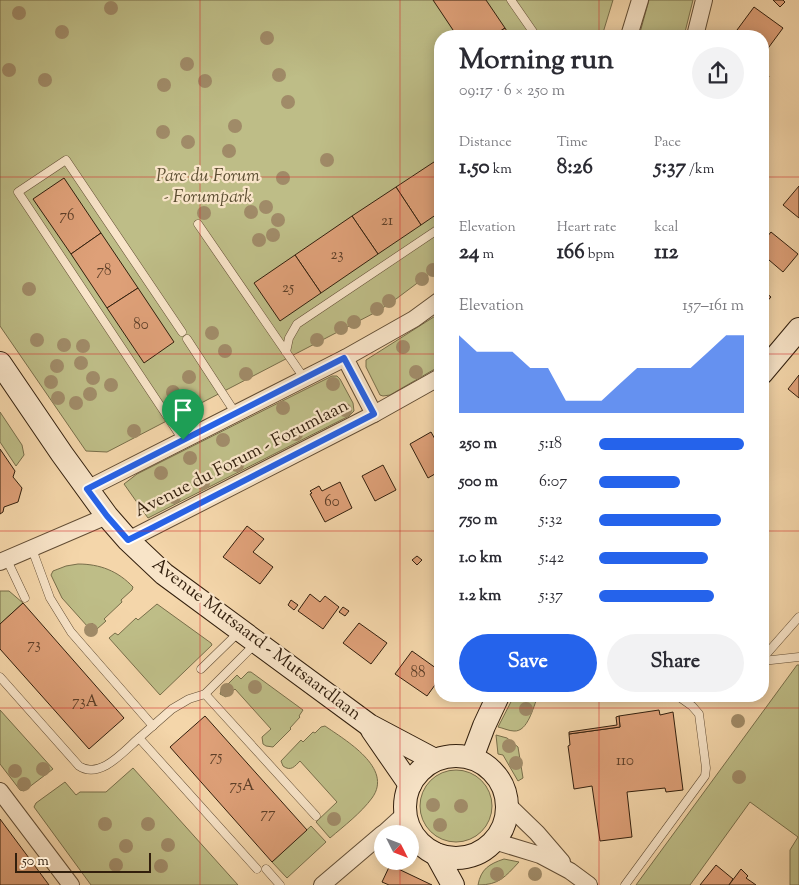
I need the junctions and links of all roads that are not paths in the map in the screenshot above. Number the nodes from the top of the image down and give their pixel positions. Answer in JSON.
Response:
{"nodes":[{"id":1,"x":511,"y":0,"type":"edge"},
{"id":2,"x":640,"y":0,"type":"edge"},
{"id":3,"x":704,"y":0,"type":"edge"},
{"id":4,"x":532,"y":30,"type":"edge"},
{"id":5,"x":631,"y":30,"type":"edge"},
{"id":6,"x":696,"y":30,"type":"edge"},
{"id":7,"x":198,"y":224,"type":"dead end"},
{"id":8,"x":434,"y":232,"type":"edge"},
{"id":9,"x":434,"y":304,"type":"edge"},
{"id":10,"x":799,"y":329,"type":"edge"},
{"id":11,"x":286,"y":352,"type":"junction"},
{"id":12,"x":344,"y":358,"type":"junction"},
{"id":13,"x":0,"y":362,"type":"edge"},
{"id":14,"x":769,"y":365,"type":"edge"},
{"id":15,"x":304,"y":378,"type":"junction"},
{"id":16,"x":434,"y":380,"type":"edge"},
{"id":17,"x":236,"y":414,"type":"junction"},
{"id":18,"x":374,"y":414,"type":"junction"},
{"id":19,"x":183,"y":440,"type":"junction"},
{"id":20,"x":87,"y":489,"type":"junction"},
{"id":21,"x":107,"y":516,"type":"junction"},
{"id":22,"x":128,"y":540,"type":"junction"},
{"id":23,"x":32,"y":548,"type":"junction"},
{"id":24,"x":3,"y":561,"type":"edge"},
{"id":25,"x":25,"y":598,"type":"dead end"},
{"id":26,"x":799,"y":617,"type":"edge"},
{"id":27,"x":248,"y":636,"type":"junction"},
{"id":28,"x":769,"y":652,"type":"edge"},
{"id":29,"x":799,"y":657,"type":"edge"},
{"id":30,"x":769,"y":659,"type":"edge"},
{"id":31,"x":201,"y":669,"type":"dead end"},
{"id":32,"x":0,"y":677,"type":"edge"},
{"id":33,"x":205,"y":694,"type":"junction"},
{"id":34,"x":495,"y":702,"type":"edge"},
{"id":35,"x":686,"y":702,"type":"edge"},
{"id":36,"x":369,"y":725,"type":"junction"},
{"id":37,"x":153,"y":726,"type":"junction"},
{"id":38,"x":139,"y":738,"type":"junction"},
{"id":39,"x":472,"y":758,"type":"junction"},
{"id":40,"x":435,"y":760,"type":"junction"},
{"id":41,"x":410,"y":784,"type":"junction"},
{"id":42,"x":0,"y":791,"type":"edge"},
{"id":43,"x":507,"y":804,"type":"junction"},
{"id":44,"x":405,"y":814,"type":"junction"},
{"id":45,"x":316,"y":816,"type":"dead end"},
{"id":46,"x":393,"y":825,"type":"edge"},
{"id":47,"x":494,"y":841,"type":"junction"},
{"id":48,"x":374,"y":842,"type":"edge"},
{"id":49,"x":436,"y":854,"type":"junction"},
{"id":50,"x":472,"y":856,"type":"junction"},
{"id":51,"x":257,"y":869,"type":"dead end"},
{"id":52,"x":266,"y":870,"type":"dead end"},
{"id":53,"x":570,"y":871,"type":"junction"},
{"id":54,"x":71,"y":885,"type":"edge"},
{"id":55,"x":280,"y":885,"type":"edge"},
{"id":56,"x":322,"y":885,"type":"edge"},
{"id":57,"x":453,"y":885,"type":"edge"},
{"id":58,"x":460,"y":885,"type":"edge"},
{"id":59,"x":589,"y":885,"type":"edge"},
{"id":60,"x":625,"y":885,"type":"edge"}],
"edges":[{"from":1,"to":4,"type":"lane"},
{"from":2,"to":5,"type":"street"},
{"from":3,"to":6,"type":"street"},
{"from":7,"to":11,"type":"lane"},
{"from":8,"to":11,"type":"lane"},
{"from":9,"to":12,"type":"street"},
{"from":10,"to":14,"type":"street"},
{"from":11,"to":15,"type":"lane"},
{"from":12,"to":15,"type":"street"},
{"from":12,"to":18,"type":"street","name":"Avenue du Forum - Forumlaan"},
{"from":13,"to":20,"type":"street","name":"Avenue Mutsaard - Mutsaardlaan"},
{"from":15,"to":17,"type":"street"},
{"from":16,"to":18,"type":"street","name":"Avenue du Forum - Forumlaan"},
{"from":17,"to":19,"type":"street"},
{"from":17,"to":19,"type":"lane"},
{"from":18,"to":22,"type":"street","name":"Avenue du Forum - Forumlaan"},
{"from":19,"to":20,"type":"street"},
{"from":20,"to":21,"type":"street","name":"Avenue Mutsaard - Mutsaardlaan"},
{"from":21,"to":22,"type":"street","name":"Avenue Mutsaard - Mutsaardlaan"},
{"from":21,"to":23,"type":"street"},
{"from":22,"to":27,"type":"street","name":"Avenue Mutsaard - Mutsaardlaan"},
{"from":23,"to":24,"type":"street"},
{"from":23,"to":37,"type":"lane"},
{"from":24,"to":25,"type":"lane"},
{"from":26,"to":28,"type":"lane"},
{"from":27,"to":31,"type":"lane"},
{"from":27,"to":33,"type":"lane"},
{"from":27,"to":36,"type":"street","name":"Avenue Mutsaard - Mutsaardlaan"},
{"from":29,"to":30,"type":"lane"},
{"from":32,"to":38,"type":"lane"},
{"from":33,"to":37,"type":"lane"},
{"from":33,"to":45,"type":"lane"},
{"from":34,"to":39,"type":"street"},
{"from":35,"to":60,"type":"lane"},
{"from":36,"to":40,"type":"street","name":"Avenue Mutsaard - Mutsaardlaan"},
{"from":36,"to":41,"type":"street","name":"Avenue Mutsaard - Mutsaardlaan"},
{"from":37,"to":38,"type":"lane"},
{"from":38,"to":51,"type":"lane"},
{"from":39,"to":40,"type":"street"},
{"from":39,"to":43,"type":"street"},
{"from":40,"to":41,"type":"street"},
{"from":41,"to":44,"type":"street"},
{"from":42,"to":54,"type":"street"},
{"from":43,"to":47,"type":"street"},
{"from":43,"to":53,"type":"street"},
{"from":44,"to":46,"type":"street"},
{"from":44,"to":49,"type":"street"},
{"from":47,"to":50,"type":"street"},
{"from":47,"to":53,"type":"street"},
{"from":48,"to":56,"type":"street"},
{"from":49,"to":50,"type":"street"},
{"from":49,"to":57,"type":"street"},
{"from":50,"to":58,"type":"street"},
{"from":52,"to":55,"type":"lane"},
{"from":53,"to":59,"type":"street"}]}
